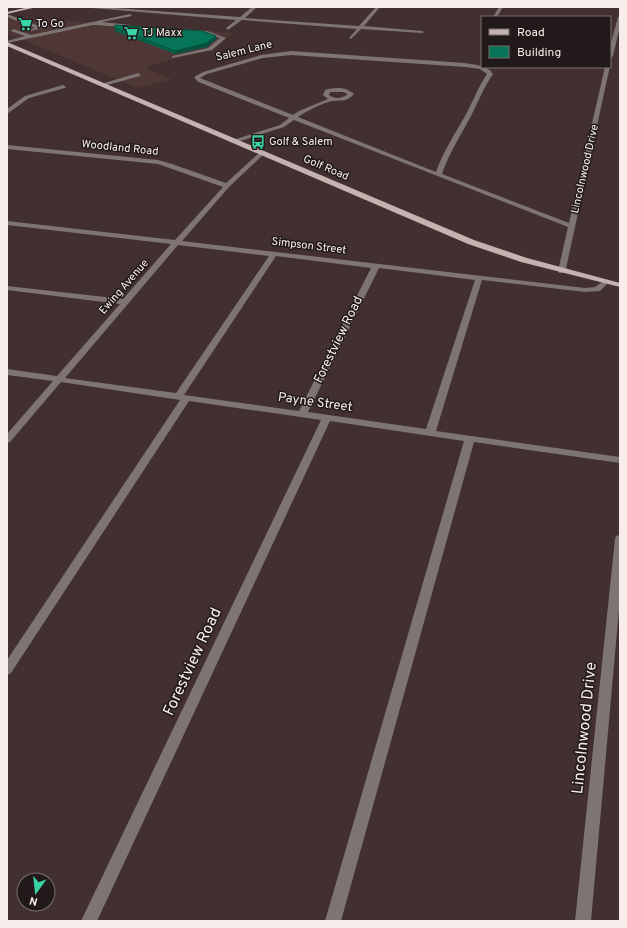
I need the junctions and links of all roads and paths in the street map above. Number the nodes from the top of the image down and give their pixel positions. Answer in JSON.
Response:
{"nodes":[{"id":1,"x":35,"y":7,"type":"edge"},
{"id":2,"x":82,"y":7,"type":"edge"},
{"id":3,"x":166,"y":7,"type":"edge"},
{"id":4,"x":255,"y":7,"type":"edge"},
{"id":5,"x":378,"y":7,"type":"edge"},
{"id":6,"x":501,"y":7,"type":"edge"},
{"id":7,"x":142,"y":12,"type":"junction"},
{"id":8,"x":7,"y":14,"type":"edge"},
{"id":9,"x":496,"y":16,"type":"edge"},
{"id":10,"x":620,"y":17,"type":"edge"},
{"id":11,"x":240,"y":19,"type":"junction"},
{"id":12,"x":91,"y":24,"type":"junction"},
{"id":13,"x":7,"y":27,"type":"edge"},
{"id":14,"x":137,"y":27,"type":"edge"},
{"id":15,"x":360,"y":28,"type":"junction"},
{"id":16,"x":228,"y":29,"type":"dead end"},
{"id":17,"x":13,"y":30,"type":"junction"},
{"id":18,"x":184,"y":31,"type":"edge"},
{"id":19,"x":7,"y":32,"type":"edge"},
{"id":20,"x":422,"y":32,"type":"dead end"},
{"id":21,"x":21,"y":33,"type":"junction"},
{"id":22,"x":31,"y":37,"type":"junction"},
{"id":23,"x":351,"y":38,"type":"dead end"},
{"id":24,"x":7,"y":43,"type":"edge"},
{"id":25,"x":611,"y":45,"type":"edge"},
{"id":26,"x":620,"y":46,"type":"edge"},
{"id":27,"x":174,"y":57,"type":"dead end"},
{"id":28,"x":481,"y":68,"type":"edge"},
{"id":29,"x":482,"y":68,"type":"edge"},
{"id":30,"x":608,"y":68,"type":"edge"},
{"id":31,"x":138,"y":75,"type":"dead end"},
{"id":32,"x":104,"y":84,"type":"junction"},
{"id":33,"x":63,"y":87,"type":"dead end"},
{"id":34,"x":333,"y":100,"type":"dead end"},
{"id":35,"x":7,"y":112,"type":"edge"},
{"id":36,"x":292,"y":118,"type":"junction"},
{"id":37,"x":235,"y":141,"type":"junction"},
{"id":38,"x":7,"y":147,"type":"edge"},
{"id":39,"x":262,"y":153,"type":"junction"},
{"id":40,"x":438,"y":175,"type":"junction"},
{"id":41,"x":227,"y":186,"type":"junction"},
{"id":42,"x":7,"y":223,"type":"edge"},
{"id":43,"x":572,"y":226,"type":"junction"},
{"id":44,"x":177,"y":242,"type":"junction"},
{"id":45,"x":274,"y":253,"type":"junction"},
{"id":46,"x":376,"y":266,"type":"junction"},
{"id":47,"x":562,"y":271,"type":"junction"},
{"id":48,"x":479,"y":278,"type":"junction"},
{"id":49,"x":605,"y":282,"type":"junction"},
{"id":50,"x":620,"y":285,"type":"edge"},
{"id":51,"x":7,"y":288,"type":"edge"},
{"id":52,"x":125,"y":302,"type":"junction"},
{"id":53,"x":7,"y":372,"type":"edge"},
{"id":54,"x":58,"y":380,"type":"junction"},
{"id":55,"x":182,"y":398,"type":"junction"},
{"id":56,"x":302,"y":415,"type":"junction"},
{"id":57,"x":327,"y":418,"type":"junction"},
{"id":58,"x":430,"y":433,"type":"junction"},
{"id":59,"x":470,"y":438,"type":"junction"},
{"id":60,"x":7,"y":440,"type":"edge"},
{"id":61,"x":620,"y":460,"type":"edge"},
{"id":62,"x":620,"y":539,"type":"edge"},
{"id":63,"x":7,"y":670,"type":"edge"},
{"id":64,"x":89,"y":921,"type":"edge"},
{"id":65,"x":334,"y":921,"type":"edge"},
{"id":66,"x":583,"y":921,"type":"edge"}],
"edges":[{"from":1,"to":8,"type":"main road"},
{"from":2,"to":7,"type":"street"},
{"from":3,"to":7,"type":"street"},
{"from":4,"to":11,"type":"street"},
{"from":5,"to":15,"type":"street"},
{"from":6,"to":9,"type":"street"},
{"from":7,"to":11,"type":"street"},
{"from":7,"to":12,"type":"street"},
{"from":8,"to":21,"type":"street"},
{"from":10,"to":25,"type":"street"},
{"from":11,"to":15,"type":"street"},
{"from":11,"to":16,"type":"street"},
{"from":12,"to":14,"type":"street"},
{"from":12,"to":22,"type":"street"},
{"from":13,"to":17,"type":"street"},
{"from":15,"to":20,"type":"street"},
{"from":15,"to":23,"type":"street"},
{"from":17,"to":19,"type":"street"},
{"from":17,"to":21,"type":"street"},
{"from":18,"to":27,"type":"street"},
{"from":21,"to":22,"type":"street"},
{"from":22,"to":24,"type":"street"},
{"from":24,"to":32,"type":"main road","name":"Golf Road"},
{"from":25,"to":26,"type":"street"},
{"from":28,"to":36,"type":"street","name":"Salem Lane"},
{"from":29,"to":40,"type":"street","name":"Salem Lane"},
{"from":30,"to":43,"type":"street","name":"Lincolnwood Drive"},
{"from":31,"to":32,"type":"street"},
{"from":32,"to":37,"type":"main road","name":"Golf Road"},
{"from":33,"to":35,"type":"street"},
{"from":34,"to":36,"type":"street"},
{"from":36,"to":37,"type":"street"},
{"from":36,"to":40,"type":"street","name":"Salem Lane"},
{"from":37,"to":39,"type":"main road","name":"Golf Road"},
{"from":38,"to":41,"type":"street","name":"Woodland Road"},
{"from":39,"to":41,"type":"street","name":"Ewing Avenue"},
{"from":39,"to":47,"type":"main road","name":"Golf Road"},
{"from":40,"to":43,"type":"street","name":"Salem Lane"},
{"from":41,"to":44,"type":"street","name":"Ewing Avenue"},
{"from":42,"to":44,"type":"street","name":"Simpson Street"},
{"from":43,"to":47,"type":"street","name":"Lincolnwood Drive"},
{"from":44,"to":45,"type":"street","name":"Simpson Street"},
{"from":44,"to":52,"type":"street","name":"Ewing Avenue"},
{"from":45,"to":46,"type":"street","name":"Simpson Street"},
{"from":45,"to":55,"type":"street"},
{"from":46,"to":48,"type":"street","name":"Simpson Street"},
{"from":46,"to":56,"type":"street","name":"Forestview Road"},
{"from":47,"to":49,"type":"main road","name":"Golf Road"},
{"from":48,"to":49,"type":"street","name":"Simpson Street"},
{"from":48,"to":58,"type":"street"},
{"from":49,"to":50,"type":"main road","name":"Golf Road"},
{"from":51,"to":52,"type":"street"},
{"from":52,"to":54,"type":"street","name":"Ewing Avenue"},
{"from":53,"to":54,"type":"street","name":"Payne Street"},
{"from":54,"to":55,"type":"street","name":"Payne Street"},
{"from":54,"to":60,"type":"street","name":"Ewing Avenue"},
{"from":55,"to":56,"type":"street","name":"Payne Street"},
{"from":55,"to":63,"type":"street"},
{"from":56,"to":57,"type":"street","name":"Payne Street"},
{"from":57,"to":58,"type":"street","name":"Payne Street"},
{"from":57,"to":64,"type":"street","name":"Forestview Road"},
{"from":58,"to":59,"type":"street","name":"Payne Street"},
{"from":59,"to":61,"type":"street","name":"Payne Street"},
{"from":59,"to":65,"type":"street"},
{"from":62,"to":66,"type":"street","name":"Lincolnwood Drive"}]}
